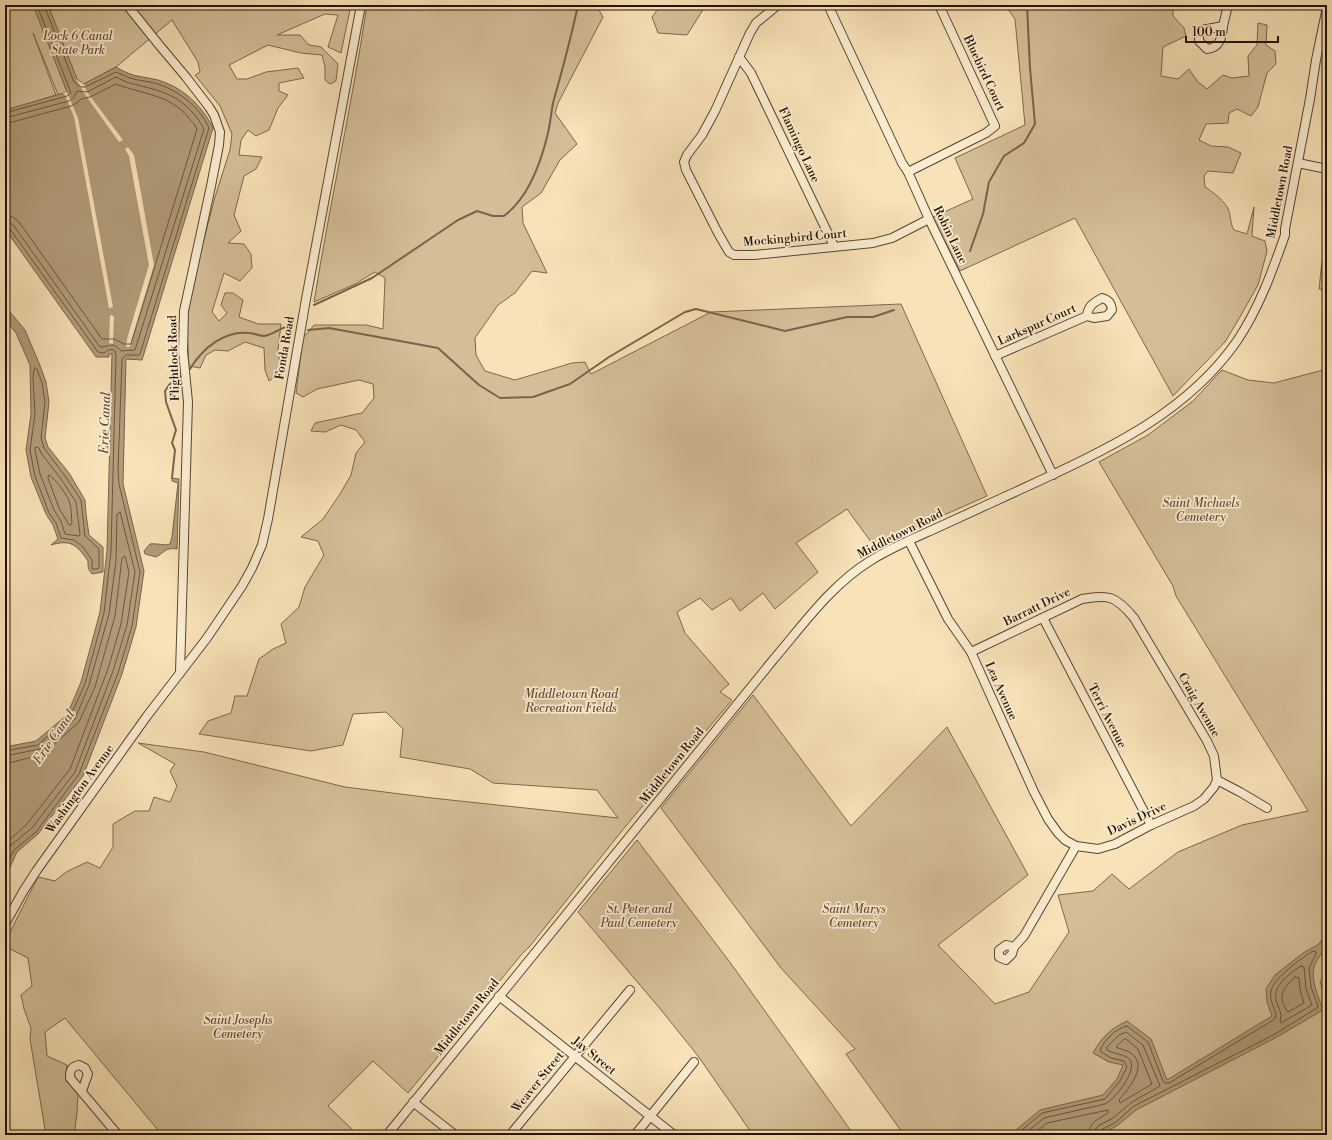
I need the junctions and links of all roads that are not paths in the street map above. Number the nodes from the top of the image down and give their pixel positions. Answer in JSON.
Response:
{"nodes":[{"id":1,"x":127,"y":5,"type":"edge"},
{"id":2,"x":361,"y":5,"type":"edge"},
{"id":3,"x":778,"y":5,"type":"edge"},
{"id":4,"x":828,"y":5,"type":"edge"},
{"id":5,"x":939,"y":5,"type":"edge"},
{"id":6,"x":1228,"y":5,"type":"edge"},
{"id":7,"x":1327,"y":7,"type":"edge"},
{"id":8,"x":1223,"y":26,"type":"dead end"},
{"id":9,"x":739,"y":57,"type":"junction"},
{"id":10,"x":1298,"y":163,"type":"junction"},
{"id":11,"x":1327,"y":169,"type":"edge"},
{"id":12,"x":908,"y":172,"type":"junction"},
{"id":13,"x":929,"y":219,"type":"junction"},
{"id":14,"x":834,"y":246,"type":"junction"},
{"id":15,"x":1088,"y":316,"type":"dead end"},
{"id":16,"x":995,"y":356,"type":"junction"},
{"id":17,"x":1053,"y":475,"type":"junction"},
{"id":18,"x":909,"y":541,"type":"junction"},
{"id":19,"x":1116,"y":600,"type":"joint"},
{"id":20,"x":1043,"y":618,"type":"junction"},
{"id":21,"x":970,"y":652,"type":"junction"},
{"id":22,"x":180,"y":673,"type":"junction"},
{"id":23,"x":1216,"y":780,"type":"junction"},
{"id":24,"x":1267,"y":808,"type":"dead end"},
{"id":25,"x":1152,"y":825,"type":"junction"},
{"id":26,"x":1076,"y":846,"type":"junction"},
{"id":27,"x":5,"y":924,"type":"edge"},
{"id":28,"x":1014,"y":947,"type":"dead end"},
{"id":29,"x":630,"y":990,"type":"dead end"},
{"id":30,"x":499,"y":996,"type":"junction"},
{"id":31,"x":575,"y":1056,"type":"junction"},
{"id":32,"x":694,"y":1062,"type":"dead end"},
{"id":33,"x":82,"y":1091,"type":"dead end"},
{"id":34,"x":413,"y":1102,"type":"junction"},
{"id":35,"x":650,"y":1116,"type":"junction"},
{"id":36,"x":118,"y":1135,"type":"edge"},
{"id":37,"x":386,"y":1135,"type":"edge"},
{"id":38,"x":455,"y":1135,"type":"edge"},
{"id":39,"x":510,"y":1135,"type":"edge"},
{"id":40,"x":635,"y":1135,"type":"edge"},
{"id":41,"x":674,"y":1135,"type":"edge"}],
"edges":[{"from":1,"to":22,"type":"street","name":"Flightlock Road"},
{"from":2,"to":22,"type":"street","name":"Fonda Road"},
{"from":3,"to":9,"type":"street","name":"Mockingbird Court"},
{"from":4,"to":12,"type":"street","name":"Robin Lane"},
{"from":5,"to":12,"type":"street","name":"Bluebird Court"},
{"from":6,"to":8,"type":"street"},
{"from":7,"to":10,"type":"street","name":"Middletown Road"},
{"from":9,"to":14,"type":"street","name":"Flamingo Lane"},
{"from":9,"to":14,"type":"street","name":"Mockingbird Court"},
{"from":10,"to":11,"type":"street"},
{"from":10,"to":17,"type":"street","name":"Middletown Road"},
{"from":12,"to":13,"type":"street","name":"Robin Lane"},
{"from":13,"to":14,"type":"street","name":"Mockingbird Court"},
{"from":13,"to":16,"type":"street","name":"Robin Lane"},
{"from":15,"to":16,"type":"street","name":"Larkspur Court"},
{"from":16,"to":17,"type":"street","name":"Robin Lane"},
{"from":17,"to":18,"type":"street","name":"Middletown Road"},
{"from":18,"to":21,"type":"street","name":"Lea Avenue"},
{"from":18,"to":30,"type":"street","name":"Middletown Road"},
{"from":19,"to":20,"type":"street","name":"Barratt Drive"},
{"from":19,"to":23,"type":"street","name":"Craig Avenue"},
{"from":20,"to":21,"type":"street","name":"Barratt Drive"},
{"from":20,"to":25,"type":"street","name":"Terri Avenue"},
{"from":21,"to":26,"type":"street","name":"Lea Avenue"},
{"from":22,"to":27,"type":"street","name":"Washington Avenue"},
{"from":23,"to":24,"type":"street"},
{"from":23,"to":25,"type":"street","name":"Davis Drive"},
{"from":25,"to":26,"type":"street","name":"Davis Drive"},
{"from":26,"to":28,"type":"street"},
{"from":29,"to":31,"type":"street","name":"Weaver Street"},
{"from":30,"to":31,"type":"street","name":"Jay Street"},
{"from":30,"to":34,"type":"street","name":"Middletown Road"},
{"from":31,"to":35,"type":"street","name":"Jay Street"},
{"from":31,"to":39,"type":"street","name":"Weaver Street"},
{"from":32,"to":35,"type":"street"},
{"from":33,"to":36,"type":"street"},
{"from":34,"to":37,"type":"street","name":"Middletown Road"},
{"from":34,"to":38,"type":"street"},
{"from":35,"to":40,"type":"street"},
{"from":35,"to":41,"type":"street","name":"Jay Street"}]}
